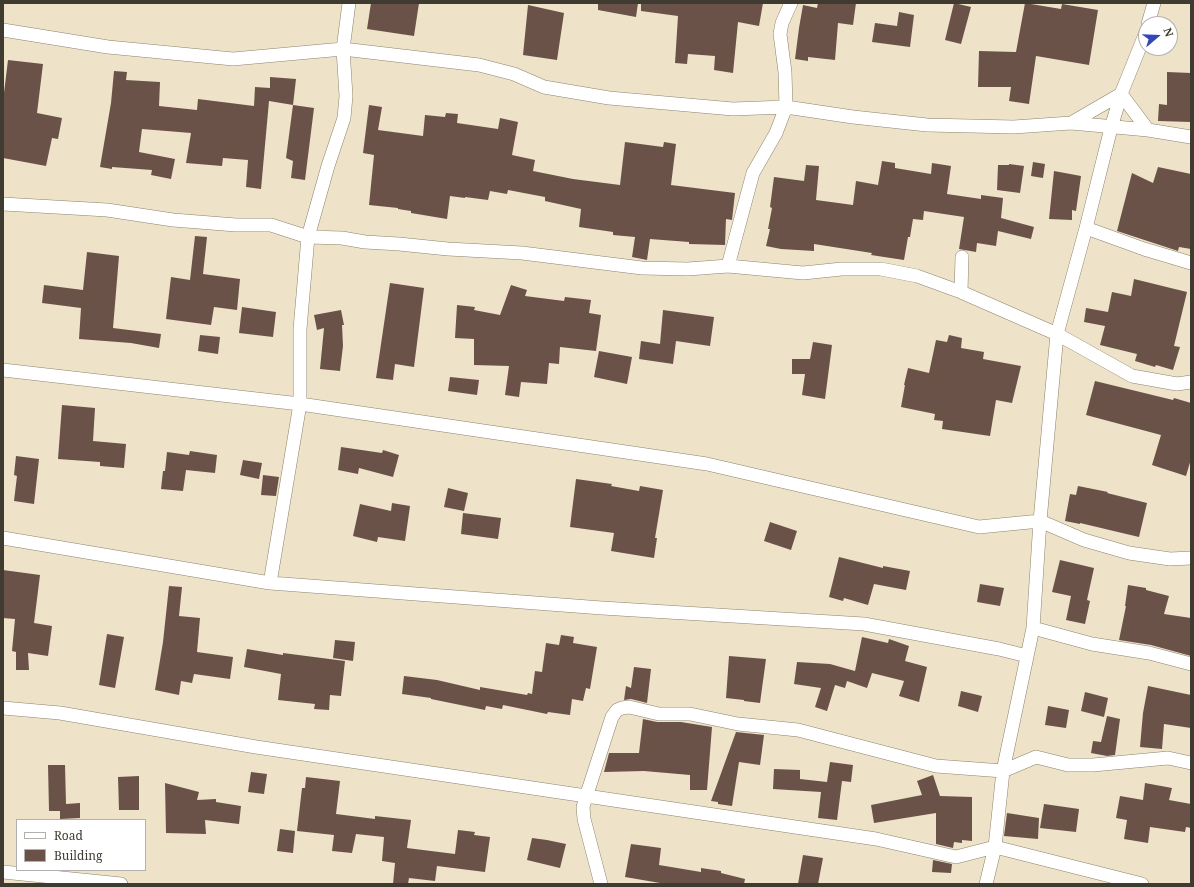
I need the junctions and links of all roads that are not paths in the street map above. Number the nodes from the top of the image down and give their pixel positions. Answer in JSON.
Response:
{"nodes":[{"id":1,"x":349,"y":3,"type":"edge"},
{"id":2,"x":791,"y":3,"type":"edge"},
{"id":3,"x":1154,"y":3,"type":"edge"},
{"id":4,"x":1150,"y":16,"type":"edge"},
{"id":5,"x":3,"y":30,"type":"edge"},
{"id":6,"x":343,"y":49,"type":"junction"},
{"id":7,"x":1138,"y":52,"type":"edge"},
{"id":8,"x":1121,"y":94,"type":"junction"},
{"id":9,"x":786,"y":107,"type":"junction"},
{"id":10,"x":1071,"y":123,"type":"junction"},
{"id":11,"x":1111,"y":128,"type":"junction"},
{"id":12,"x":1148,"y":130,"type":"junction"},
{"id":13,"x":1191,"y":137,"type":"edge"},
{"id":14,"x":3,"y":204,"type":"edge"},
{"id":15,"x":1086,"y":228,"type":"junction"},
{"id":16,"x":308,"y":237,"type":"junction"},
{"id":17,"x":962,"y":257,"type":"dead end"},
{"id":18,"x":1191,"y":263,"type":"edge"},
{"id":19,"x":728,"y":266,"type":"junction"},
{"id":20,"x":961,"y":292,"type":"junction"},
{"id":21,"x":1057,"y":334,"type":"junction"},
{"id":22,"x":3,"y":370,"type":"edge"},
{"id":23,"x":1191,"y":382,"type":"edge"},
{"id":24,"x":300,"y":404,"type":"junction"},
{"id":25,"x":1040,"y":521,"type":"junction"},
{"id":26,"x":3,"y":538,"type":"edge"},
{"id":27,"x":1191,"y":558,"type":"edge"},
{"id":28,"x":270,"y":583,"type":"junction"},
{"id":29,"x":1033,"y":628,"type":"junction"},
{"id":30,"x":1027,"y":656,"type":"junction"},
{"id":31,"x":1191,"y":664,"type":"edge"},
{"id":32,"x":3,"y":708,"type":"edge"},
{"id":33,"x":1191,"y":763,"type":"edge"},
{"id":34,"x":1003,"y":771,"type":"junction"},
{"id":35,"x":586,"y":797,"type":"junction"},
{"id":36,"x":995,"y":847,"type":"junction"},
{"id":37,"x":3,"y":872,"type":"edge"},
{"id":38,"x":120,"y":884,"type":"edge"},
{"id":39,"x":601,"y":884,"type":"edge"},
{"id":40,"x":986,"y":884,"type":"edge"},
{"id":41,"x":1142,"y":884,"type":"edge"}],
"edges":[{"from":1,"to":6,"type":"street"},
{"from":2,"to":9,"type":"street"},
{"from":3,"to":4,"type":"street"},
{"from":5,"to":6,"type":"street"},
{"from":6,"to":9,"type":"street"},
{"from":6,"to":16,"type":"street"},
{"from":7,"to":8,"type":"street"},
{"from":8,"to":10,"type":"street"},
{"from":8,"to":11,"type":"street"},
{"from":8,"to":12,"type":"street"},
{"from":9,"to":10,"type":"street"},
{"from":9,"to":19,"type":"street"},
{"from":10,"to":11,"type":"street"},
{"from":11,"to":12,"type":"street"},
{"from":11,"to":15,"type":"street"},
{"from":12,"to":13,"type":"street"},
{"from":14,"to":16,"type":"street"},
{"from":15,"to":18,"type":"street"},
{"from":15,"to":21,"type":"street"},
{"from":16,"to":19,"type":"street"},
{"from":16,"to":24,"type":"street"},
{"from":17,"to":20,"type":"street"},
{"from":19,"to":20,"type":"street"},
{"from":20,"to":21,"type":"street"},
{"from":21,"to":23,"type":"street"},
{"from":21,"to":25,"type":"street"},
{"from":22,"to":24,"type":"street"},
{"from":24,"to":25,"type":"street"},
{"from":24,"to":28,"type":"street"},
{"from":25,"to":27,"type":"street"},
{"from":25,"to":29,"type":"street"},
{"from":26,"to":28,"type":"street"},
{"from":28,"to":30,"type":"street"},
{"from":29,"to":30,"type":"street"},
{"from":29,"to":31,"type":"street"},
{"from":30,"to":34,"type":"street"},
{"from":32,"to":35,"type":"street"},
{"from":33,"to":34,"type":"street"},
{"from":34,"to":35,"type":"street"},
{"from":34,"to":36,"type":"street"},
{"from":35,"to":36,"type":"street"},
{"from":35,"to":39,"type":"street"},
{"from":36,"to":40,"type":"street"},
{"from":36,"to":41,"type":"street"},
{"from":37,"to":38,"type":"street"}]}
